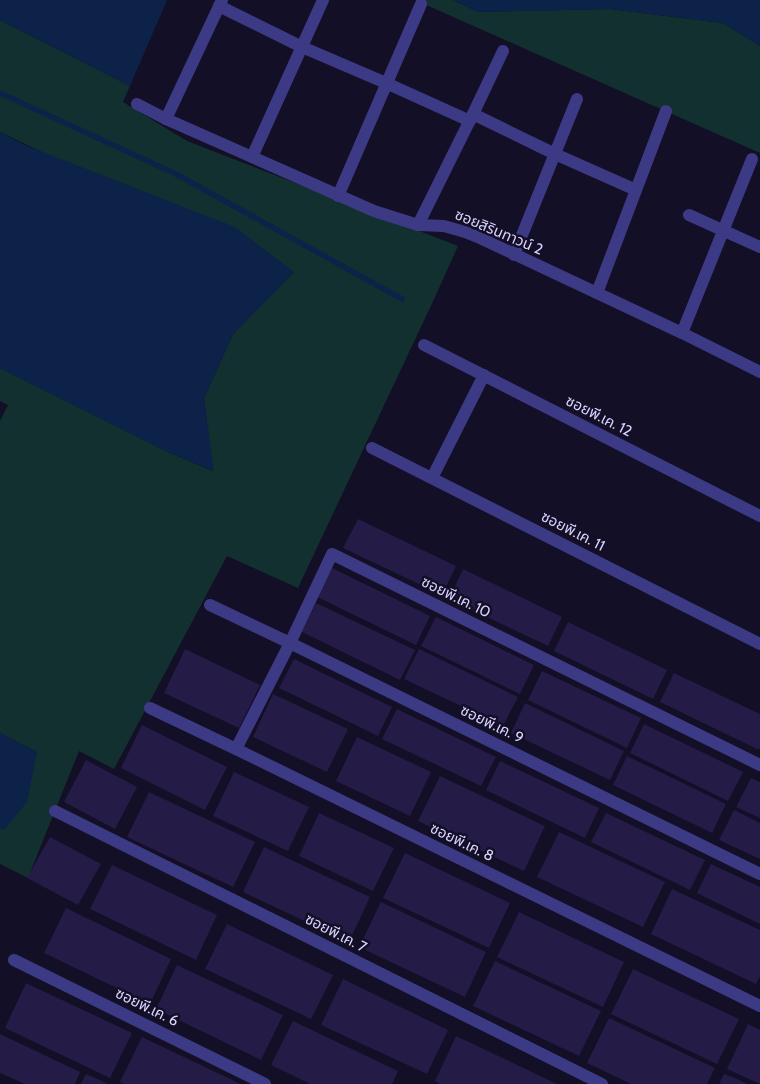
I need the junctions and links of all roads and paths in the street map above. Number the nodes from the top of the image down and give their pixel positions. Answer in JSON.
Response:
{"nodes":[{"id":1,"x":323,"y":0,"type":"edge"},
{"id":2,"x":220,"y":3,"type":"edge"},
{"id":3,"x":421,"y":4,"type":"dead end"},
{"id":4,"x":302,"y":47,"type":"junction"},
{"id":5,"x":503,"y":51,"type":"dead end"},
{"id":6,"x":386,"y":83,"type":"junction"},
{"id":7,"x":577,"y":99,"type":"dead end"},
{"id":8,"x":137,"y":104,"type":"dead end"},
{"id":9,"x":666,"y":112,"type":"dead end"},
{"id":10,"x":472,"y":118,"type":"junction"},
{"id":11,"x":166,"y":119,"type":"junction"},
{"id":12,"x":555,"y":154,"type":"junction"},
{"id":13,"x":252,"y":157,"type":"junction"},
{"id":14,"x":752,"y":160,"type":"dead end"},
{"id":15,"x":636,"y":190,"type":"junction"},
{"id":16,"x":338,"y":196,"type":"junction"},
{"id":17,"x":689,"y":215,"type":"dead end"},
{"id":18,"x":418,"y":225,"type":"junction"},
{"id":19,"x":723,"y":230,"type":"junction"},
{"id":20,"x":760,"y":247,"type":"edge"},
{"id":21,"x":514,"y":255,"type":"junction"},
{"id":22,"x":597,"y":293,"type":"junction"},
{"id":23,"x":682,"y":333,"type":"junction"},
{"id":24,"x":424,"y":345,"type":"dead end"},
{"id":25,"x":760,"y":372,"type":"edge"},
{"id":26,"x":484,"y":375,"type":"junction"},
{"id":27,"x":372,"y":448,"type":"dead end"},
{"id":28,"x":432,"y":478,"type":"junction"},
{"id":29,"x":760,"y":516,"type":"edge"},
{"id":30,"x":210,"y":605,"type":"dead end"},
{"id":31,"x":290,"y":643,"type":"junction"},
{"id":32,"x":760,"y":644,"type":"edge"},
{"id":33,"x":150,"y":708,"type":"dead end"},
{"id":34,"x":236,"y":749,"type":"junction"},
{"id":35,"x":760,"y":765,"type":"edge"},
{"id":36,"x":55,"y":810,"type":"dead end"},
{"id":37,"x":760,"y":874,"type":"edge"},
{"id":38,"x":14,"y":960,"type":"dead end"},
{"id":39,"x":760,"y":1006,"type":"edge"},
{"id":40,"x":265,"y":1084,"type":"edge"},
{"id":41,"x":602,"y":1084,"type":"edge"}],
"edges":[{"from":1,"to":4,"type":"street"},
{"from":2,"to":4,"type":"street"},
{"from":2,"to":11,"type":"street"},
{"from":3,"to":6,"type":"street"},
{"from":4,"to":6,"type":"street"},
{"from":4,"to":13,"type":"street"},
{"from":5,"to":10,"type":"street"},
{"from":6,"to":10,"type":"street"},
{"from":6,"to":16,"type":"street"},
{"from":7,"to":12,"type":"street"},
{"from":8,"to":11,"type":"street","name":"ซอยสิรินทาวน์ 2"},
{"from":9,"to":15,"type":"street"},
{"from":10,"to":12,"type":"street"},
{"from":10,"to":18,"type":"street"},
{"from":11,"to":13,"type":"street","name":"ซอยสิรินทาวน์ 2"},
{"from":12,"to":15,"type":"street"},
{"from":12,"to":21,"type":"street"},
{"from":13,"to":16,"type":"street","name":"ซอยสิรินทาวน์ 2"},
{"from":14,"to":19,"type":"street"},
{"from":15,"to":22,"type":"street"},
{"from":16,"to":18,"type":"street","name":"ซอยสิรินทาวน์ 2"},
{"from":17,"to":19,"type":"street"},
{"from":18,"to":21,"type":"street","name":"ซอยสิรินทาวน์ 2"},
{"from":19,"to":20,"type":"street"},
{"from":19,"to":23,"type":"street"},
{"from":21,"to":22,"type":"street","name":"ซอยสิรินทาวน์ 2"},
{"from":22,"to":23,"type":"street","name":"ซอยสิรินทาวน์ 2"},
{"from":23,"to":25,"type":"street","name":"ซอยสิรินทาวน์ 2"},
{"from":24,"to":26,"type":"street","name":"ซอยพี.เค. 12"},
{"from":26,"to":28,"type":"street"},
{"from":26,"to":29,"type":"street","name":"ซอยพี.เค. 12"},
{"from":27,"to":28,"type":"street","name":"ซอยพี.เค. 11"},
{"from":28,"to":32,"type":"street","name":"ซอยพี.เค. 11"},
{"from":30,"to":31,"type":"street","name":"ซอยพี.เค. 9"},
{"from":31,"to":34,"type":"street","name":"ซอยพี.เค. 10"},
{"from":31,"to":35,"type":"street","name":"ซอยพี.เค. 10"},
{"from":31,"to":37,"type":"street","name":"ซอยพี.เค. 9"},
{"from":33,"to":34,"type":"street","name":"ซอยพี.เค. 8"},
{"from":34,"to":39,"type":"street","name":"ซอยพี.เค. 8"},
{"from":36,"to":41,"type":"street","name":"ซอยพี.เค. 7"},
{"from":38,"to":40,"type":"street","name":"ซอยพี.เค. 6"}]}
